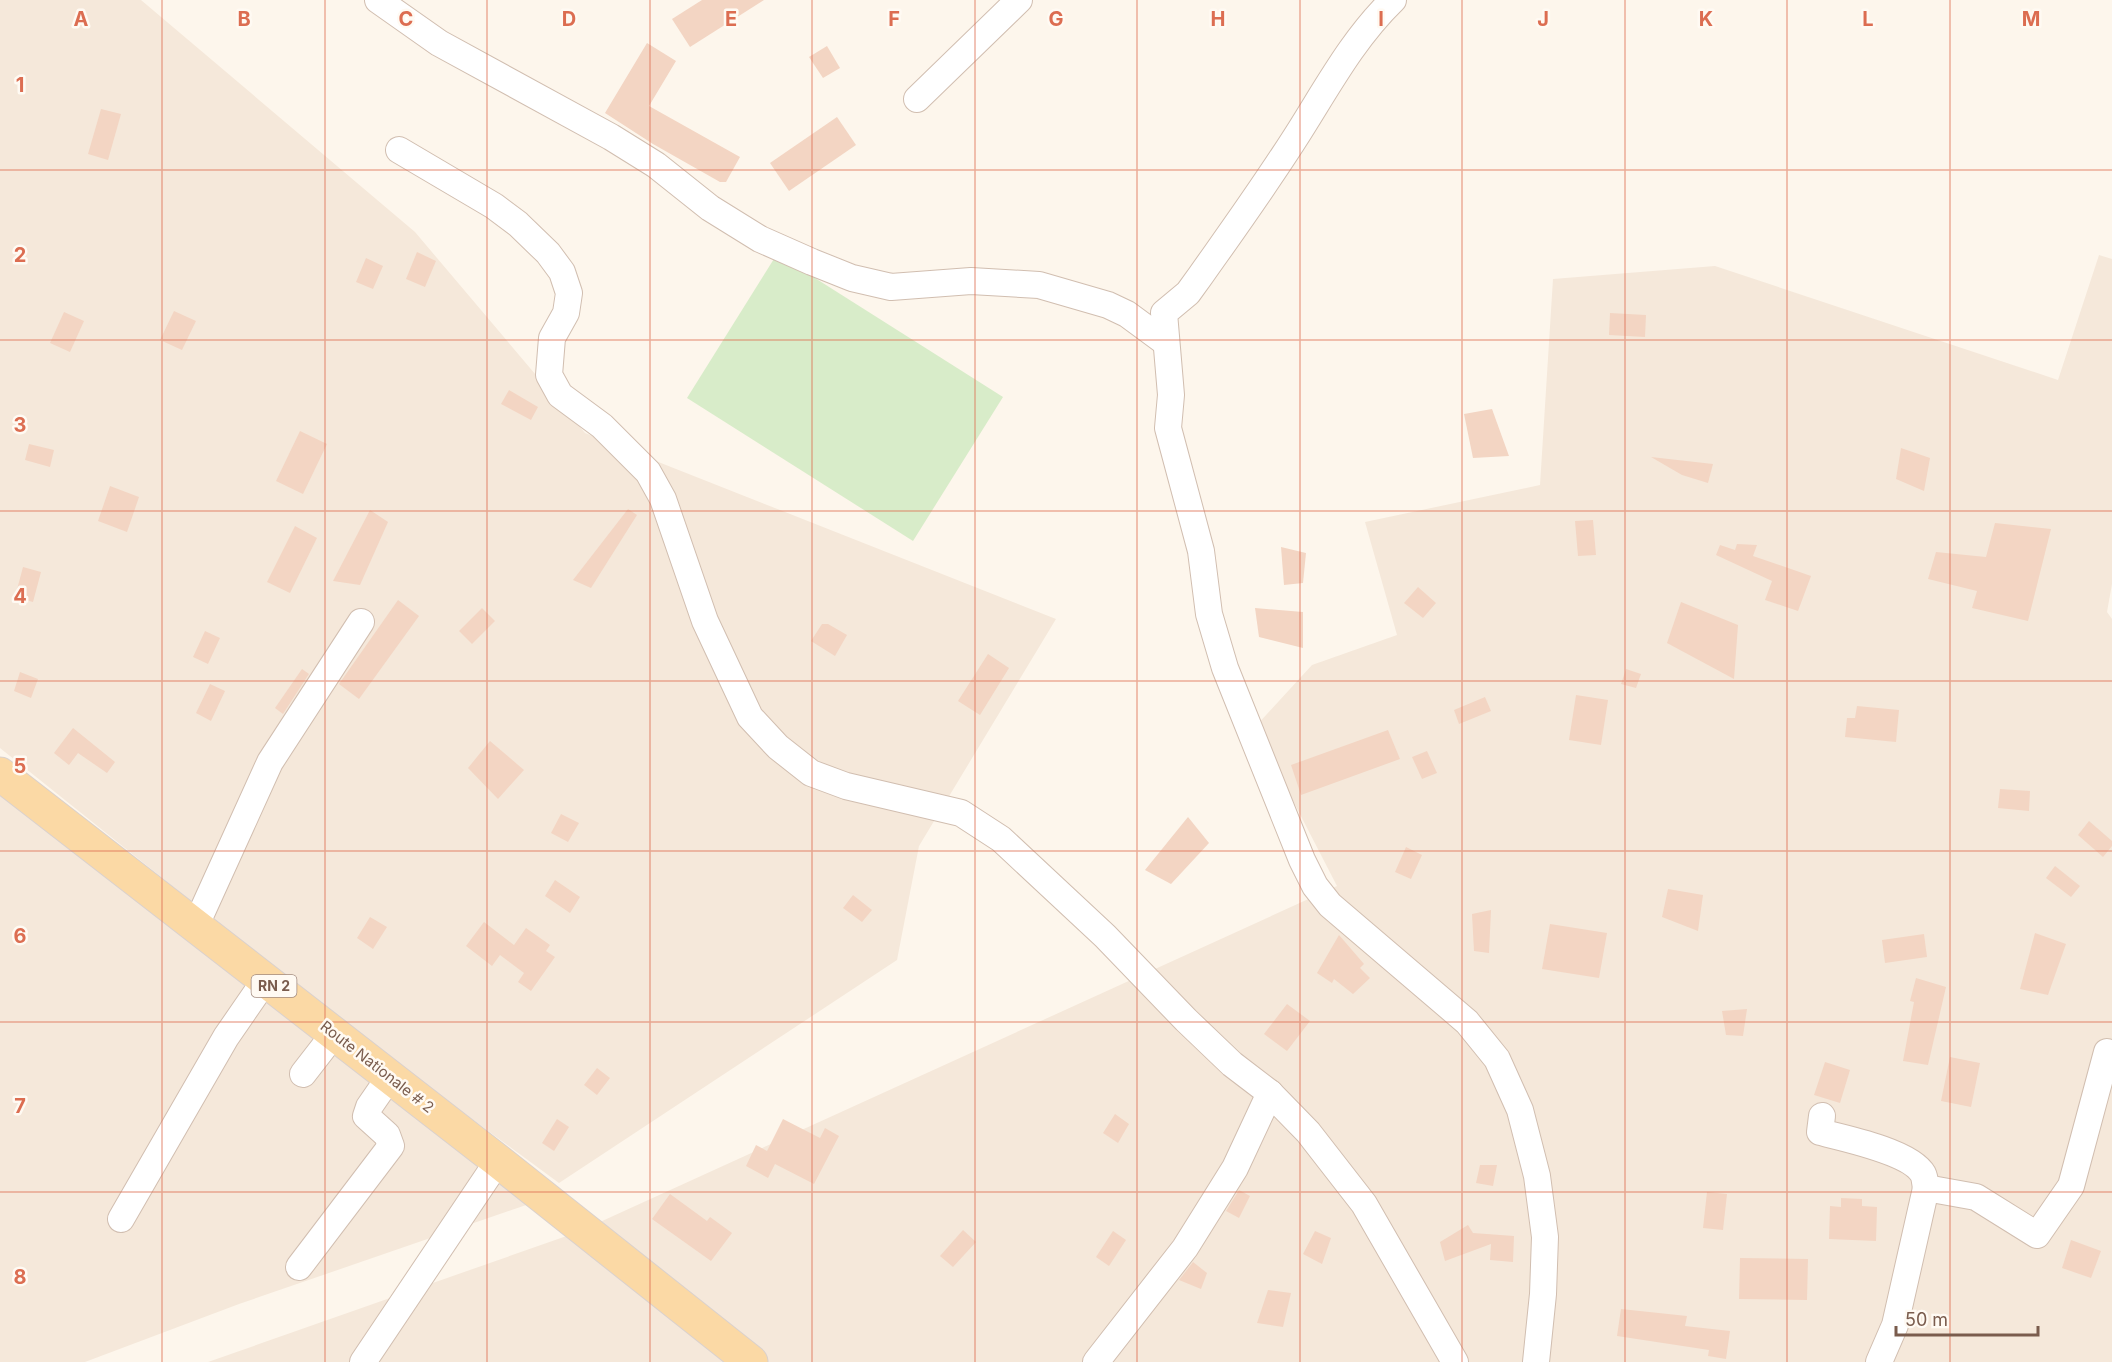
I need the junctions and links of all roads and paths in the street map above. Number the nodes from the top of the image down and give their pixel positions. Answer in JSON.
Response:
{"nodes":[{"id":1,"x":378,"y":0,"type":"edge"},
{"id":2,"x":1019,"y":0,"type":"edge"},
{"id":3,"x":1393,"y":0,"type":"edge"},
{"id":4,"x":917,"y":99,"type":"dead end"},
{"id":5,"x":399,"y":150,"type":"dead end"},
{"id":6,"x":1165,"y":342,"type":"junction"},
{"id":7,"x":361,"y":622,"type":"dead end"},
{"id":8,"x":0,"y":774,"type":"edge"},
{"id":9,"x":196,"y":925,"type":"junction"},
{"id":10,"x":266,"y":980,"type":"junction"},
{"id":11,"x":334,"y":1034,"type":"junction"},
{"id":12,"x":2108,"y":1052,"type":"dead end"},
{"id":13,"x":303,"y":1074,"type":"dead end"},
{"id":14,"x":389,"y":1078,"type":"junction"},
{"id":15,"x":1270,"y":1093,"type":"junction"},
{"id":16,"x":1822,"y":1116,"type":"dead end"},
{"id":17,"x":498,"y":1161,"type":"junction"},
{"id":18,"x":1926,"y":1188,"type":"junction"},
{"id":19,"x":122,"y":1219,"type":"dead end"},
{"id":20,"x":298,"y":1267,"type":"dead end"},
{"id":21,"x":363,"y":1362,"type":"edge"},
{"id":22,"x":751,"y":1362,"type":"edge"},
{"id":23,"x":1096,"y":1362,"type":"edge"},
{"id":24,"x":1455,"y":1362,"type":"edge"},
{"id":25,"x":1536,"y":1362,"type":"edge"},
{"id":26,"x":1878,"y":1362,"type":"edge"}],
"edges":[{"from":1,"to":6,"type":"street"},
{"from":2,"to":4,"type":"street"},
{"from":3,"to":6,"type":"street"},
{"from":5,"to":15,"type":"street"},
{"from":6,"to":25,"type":"street"},
{"from":7,"to":9,"type":"street"},
{"from":8,"to":9,"type":"main road","name":"Route Nationale # 2","number":"RN 2"},
{"from":9,"to":10,"type":"main road","name":"Route Nationale # 2","number":"RN 2"},
{"from":10,"to":11,"type":"main road","name":"Route Nationale # 2","number":"RN 2"},
{"from":10,"to":19,"type":"street"},
{"from":11,"to":13,"type":"street"},
{"from":11,"to":14,"type":"main road","name":"Route Nationale # 2","number":"RN 2"},
{"from":12,"to":18,"type":"street"},
{"from":14,"to":17,"type":"main road","name":"Route Nationale # 2","number":"RN 2"},
{"from":14,"to":20,"type":"street"},
{"from":15,"to":23,"type":"street"},
{"from":15,"to":24,"type":"street"},
{"from":16,"to":18,"type":"street"},
{"from":17,"to":21,"type":"street"},
{"from":17,"to":22,"type":"main road","name":"Route Nationale # 2","number":"RN 2"},
{"from":18,"to":26,"type":"street"}]}
